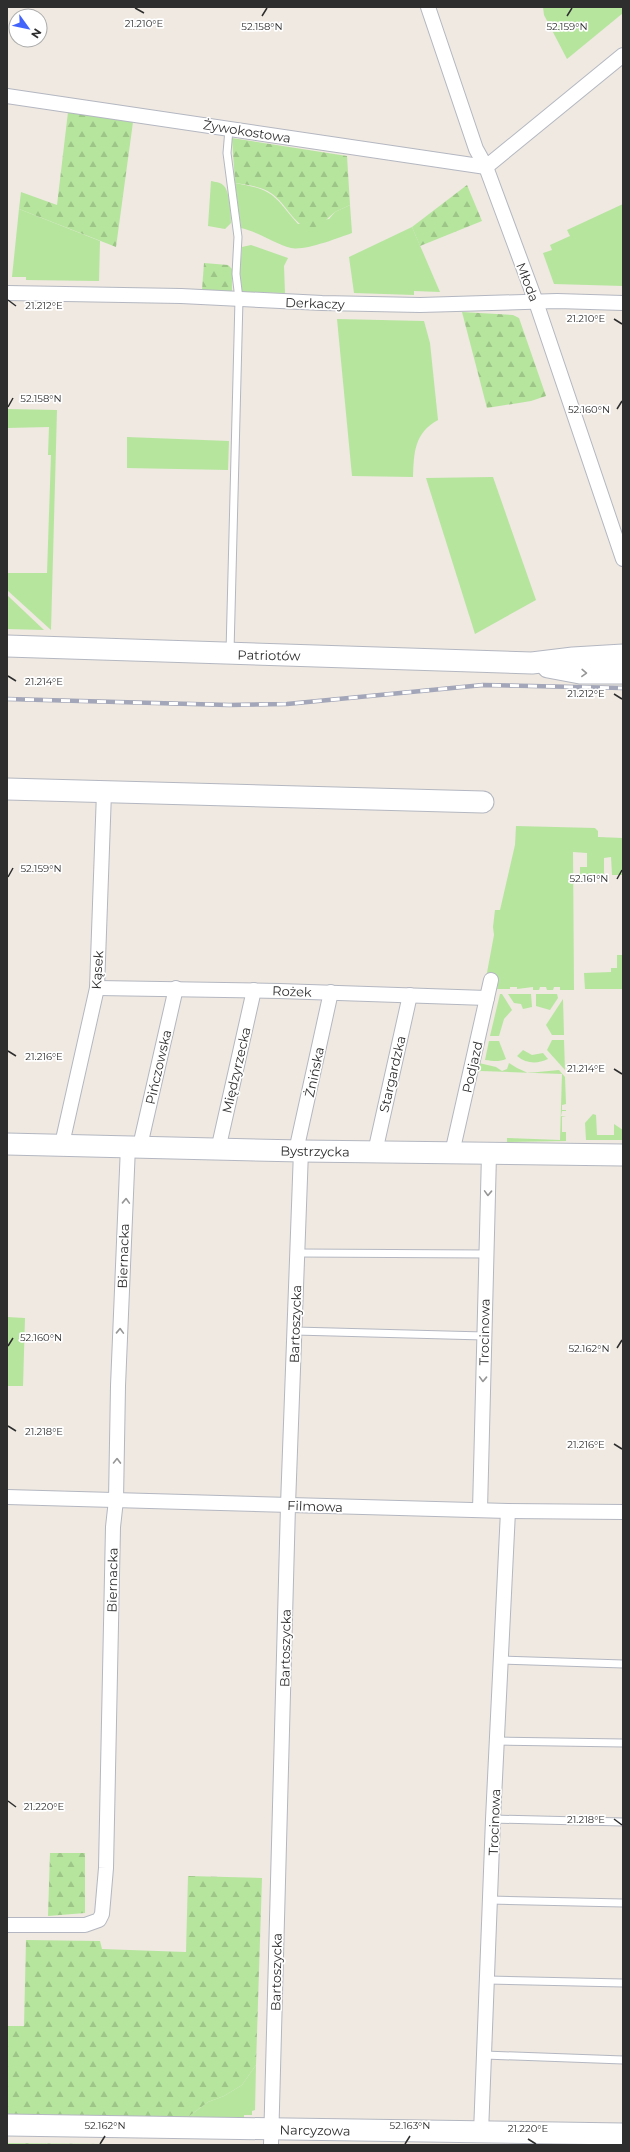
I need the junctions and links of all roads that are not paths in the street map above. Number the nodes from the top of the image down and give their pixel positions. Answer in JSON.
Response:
{"nodes":[{"id":1,"x":428,"y":7,"type":"edge"},
{"id":2,"x":623,"y":55,"type":"edge"},
{"id":3,"x":7,"y":96,"type":"edge"},
{"id":4,"x":228,"y":129,"type":"junction"},
{"id":5,"x":486,"y":167,"type":"junction"},
{"id":6,"x":7,"y":293,"type":"edge"},
{"id":7,"x":239,"y":299,"type":"junction"},
{"id":8,"x":536,"y":302,"type":"junction"},
{"id":9,"x":623,"y":303,"type":"edge"},
{"id":10,"x":623,"y":559,"type":"edge"},
{"id":11,"x":7,"y":646,"type":"edge"},
{"id":12,"x":230,"y":654,"type":"junction"},
{"id":13,"x":623,"y":655,"type":"edge"},
{"id":14,"x":532,"y":663,"type":"junction"},
{"id":15,"x":623,"y":674,"type":"edge"},
{"id":16,"x":7,"y":789,"type":"edge"},
{"id":17,"x":104,"y":792,"type":"junction"},
{"id":18,"x":483,"y":802,"type":"dead end"},
{"id":19,"x":492,"y":980,"type":"dead end"},
{"id":20,"x":97,"y":988,"type":"junction"},
{"id":21,"x":176,"y":988,"type":"junction"},
{"id":22,"x":254,"y":990,"type":"junction"},
{"id":23,"x":331,"y":992,"type":"junction"},
{"id":24,"x":410,"y":995,"type":"junction"},
{"id":25,"x":487,"y":998,"type":"junction"},
{"id":26,"x":7,"y":1144,"type":"edge"},
{"id":27,"x":62,"y":1144,"type":"junction"},
{"id":28,"x":134,"y":1146,"type":"junction"},
{"id":29,"x":218,"y":1150,"type":"junction"},
{"id":30,"x":299,"y":1151,"type":"junction"},
{"id":31,"x":375,"y":1152,"type":"junction"},
{"id":32,"x":452,"y":1153,"type":"junction"},
{"id":33,"x":489,"y":1154,"type":"junction"},
{"id":34,"x":623,"y":1155,"type":"edge"},
{"id":35,"x":297,"y":1253,"type":"junction"},
{"id":36,"x":486,"y":1254,"type":"junction"},
{"id":37,"x":295,"y":1331,"type":"junction"},
{"id":38,"x":484,"y":1336,"type":"junction"},
{"id":39,"x":7,"y":1497,"type":"edge"},
{"id":40,"x":116,"y":1500,"type":"junction"},
{"id":41,"x":288,"y":1505,"type":"junction"},
{"id":42,"x":480,"y":1510,"type":"junction"},
{"id":43,"x":508,"y":1511,"type":"junction"},
{"id":44,"x":623,"y":1512,"type":"edge"},
{"id":45,"x":502,"y":1660,"type":"junction"},
{"id":46,"x":623,"y":1664,"type":"edge"},
{"id":47,"x":497,"y":1741,"type":"junction"},
{"id":48,"x":623,"y":1743,"type":"edge"},
{"id":49,"x":493,"y":1819,"type":"junction"},
{"id":50,"x":623,"y":1822,"type":"edge"},
{"id":51,"x":491,"y":1900,"type":"junction"},
{"id":52,"x":623,"y":1903,"type":"edge"},
{"id":53,"x":7,"y":1925,"type":"edge"},
{"id":54,"x":488,"y":1980,"type":"junction"},
{"id":55,"x":623,"y":1983,"type":"edge"},
{"id":56,"x":485,"y":2055,"type":"junction"},
{"id":57,"x":623,"y":2060,"type":"edge"},
{"id":58,"x":7,"y":2126,"type":"edge"},
{"id":59,"x":481,"y":2133,"type":"junction"},
{"id":60,"x":623,"y":2134,"type":"edge"},
{"id":61,"x":271,"y":2137,"type":"edge"}],
"edges":[{"from":1,"to":5,"type":"street","name":"Młoda"},
{"from":2,"to":5,"type":"street"},
{"from":3,"to":4,"type":"street","name":"Żywokostowa"},
{"from":4,"to":5,"type":"street","name":"Żywokostowa"},
{"from":4,"to":7,"type":"lane"},
{"from":5,"to":8,"type":"street","name":"Młoda"},
{"from":6,"to":7,"type":"street","name":"Derkaczy"},
{"from":7,"to":8,"type":"street","name":"Derkaczy"},
{"from":7,"to":12,"type":"lane"},
{"from":8,"to":9,"type":"street","name":"Derkaczy"},
{"from":8,"to":10,"type":"street","name":"Młoda"},
{"from":11,"to":12,"type":"street","name":"Patriotów"},
{"from":12,"to":14,"type":"street","name":"Patriotów"},
{"from":13,"to":14,"type":"street","name":"Patriotów"},
{"from":14,"to":15,"type":"street","name":"Patriotów","one_way":true},
{"from":16,"to":17,"type":"street"},
{"from":17,"to":18,"type":"street"},
{"from":17,"to":20,"type":"street","name":"Kąsek"},
{"from":19,"to":25,"type":"street","name":"Podjazd"},
{"from":20,"to":21,"type":"street","name":"Rożek"},
{"from":20,"to":27,"type":"street","name":"Kąsek"},
{"from":21,"to":22,"type":"street","name":"Rożek"},
{"from":21,"to":28,"type":"street","name":"Pińczowska"},
{"from":22,"to":23,"type":"street","name":"Rożek"},
{"from":22,"to":29,"type":"street","name":"Międzyrzecka"},
{"from":23,"to":24,"type":"street","name":"Rożek"},
{"from":23,"to":30,"type":"street","name":"Żnińska"},
{"from":24,"to":25,"type":"street","name":"Rożek"},
{"from":24,"to":31,"type":"street","name":"Stargardzka"},
{"from":25,"to":32,"type":"street","name":"Podjazd"},
{"from":26,"to":27,"type":"street","name":"Bystrzycka"},
{"from":27,"to":28,"type":"street","name":"Bystrzycka"},
{"from":28,"to":29,"type":"street","name":"Bystrzycka"},
{"from":40,"to":28,"type":"street","name":"Biernacka","one_way":true},
{"from":29,"to":30,"type":"street","name":"Bystrzycka"},
{"from":30,"to":31,"type":"street","name":"Bystrzycka"},
{"from":30,"to":35,"type":"street","name":"Bartoszycka"},
{"from":31,"to":32,"type":"street","name":"Bystrzycka"},
{"from":32,"to":33,"type":"street","name":"Bystrzycka"},
{"from":33,"to":34,"type":"street","name":"Bystrzycka"},
{"from":33,"to":36,"type":"street","name":"Trocinowa","one_way":true},
{"from":35,"to":36,"type":"lane"},
{"from":35,"to":37,"type":"street","name":"Bartoszycka"},
{"from":36,"to":38,"type":"street","name":"Trocinowa"},
{"from":37,"to":38,"type":"lane"},
{"from":37,"to":41,"type":"street","name":"Bartoszycka"},
{"from":38,"to":42,"type":"street","name":"Trocinowa","one_way":true},
{"from":39,"to":40,"type":"street","name":"Filmowa"},
{"from":40,"to":41,"type":"street","name":"Filmowa"},
{"from":40,"to":53,"type":"street","name":"Biernacka"},
{"from":41,"to":42,"type":"street","name":"Filmowa"},
{"from":41,"to":61,"type":"street","name":"Bartoszycka"},
{"from":42,"to":43,"type":"street","name":"Filmowa"},
{"from":43,"to":44,"type":"street","name":"Filmowa"},
{"from":43,"to":45,"type":"street","name":"Trocinowa"},
{"from":45,"to":46,"type":"lane"},
{"from":45,"to":47,"type":"street","name":"Trocinowa"},
{"from":47,"to":48,"type":"lane"},
{"from":47,"to":49,"type":"street","name":"Trocinowa"},
{"from":49,"to":50,"type":"lane"},
{"from":49,"to":51,"type":"street","name":"Trocinowa"},
{"from":51,"to":52,"type":"lane"},
{"from":51,"to":54,"type":"street","name":"Trocinowa"},
{"from":54,"to":55,"type":"lane"},
{"from":54,"to":56,"type":"street","name":"Trocinowa"},
{"from":56,"to":57,"type":"lane"},
{"from":56,"to":59,"type":"street","name":"Trocinowa"},
{"from":58,"to":61,"type":"street","name":"Narcyzowa"},
{"from":59,"to":60,"type":"street","name":"Narcyzowa"},
{"from":59,"to":61,"type":"street","name":"Narcyzowa"}]}
